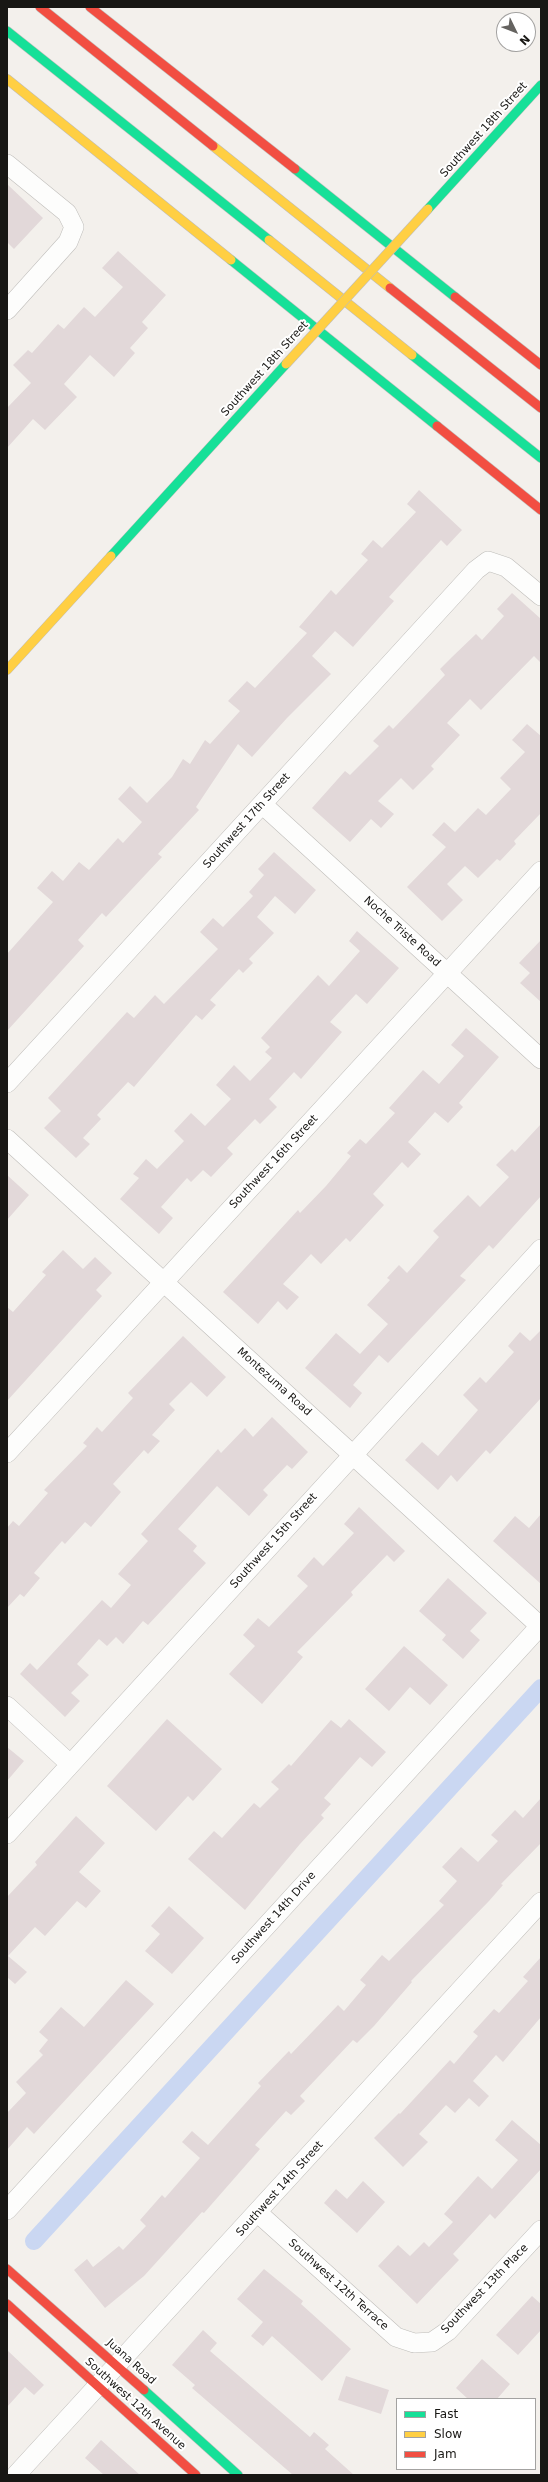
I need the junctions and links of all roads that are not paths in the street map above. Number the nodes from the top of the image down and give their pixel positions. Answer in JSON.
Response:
{"nodes":[{"id":1,"x":40,"y":7,"type":"edge"},
{"id":2,"x":90,"y":7,"type":"edge"},
{"id":3,"x":7,"y":31,"type":"edge"},
{"id":4,"x":7,"y":79,"type":"edge"},
{"id":5,"x":541,"y":85,"type":"edge"},
{"id":6,"x":7,"y":164,"type":"edge"},
{"id":7,"x":7,"y":310,"type":"edge"},
{"id":8,"x":541,"y":365,"type":"edge"},
{"id":9,"x":541,"y":408,"type":"edge"},
{"id":10,"x":541,"y":458,"type":"edge"},
{"id":11,"x":541,"y":510,"type":"edge"},
{"id":12,"x":541,"y":596,"type":"edge"},
{"id":13,"x":7,"y":670,"type":"edge"},
{"id":14,"x":262,"y":804,"type":"junction"},
{"id":15,"x":541,"y":871,"type":"edge"},
{"id":16,"x":447,"y":974,"type":"junction"},
{"id":17,"x":541,"y":1059,"type":"edge"},
{"id":18,"x":7,"y":1083,"type":"edge"},
{"id":19,"x":7,"y":1139,"type":"edge"},
{"id":20,"x":541,"y":1249,"type":"edge"},
{"id":21,"x":164,"y":1282,"type":"junction"},
{"id":22,"x":7,"y":1453,"type":"edge"},
{"id":23,"x":353,"y":1455,"type":"junction"},
{"id":24,"x":541,"y":1626,"type":"edge"},
{"id":25,"x":7,"y":1706,"type":"edge"},
{"id":26,"x":70,"y":1764,"type":"junction"},
{"id":27,"x":7,"y":1834,"type":"edge"},
{"id":28,"x":541,"y":1902,"type":"edge"},
{"id":29,"x":7,"y":2210,"type":"edge"},
{"id":30,"x":258,"y":2213,"type":"junction"},
{"id":31,"x":541,"y":2230,"type":"edge"},
{"id":32,"x":7,"y":2269,"type":"edge"},
{"id":33,"x":7,"y":2304,"type":"edge"},
{"id":34,"x":425,"y":2342,"type":"joint"},
{"id":35,"x":118,"y":2366,"type":"junction"},
{"id":36,"x":98,"y":2387,"type":"junction"},
{"id":37,"x":16,"y":2475,"type":"edge"},
{"id":38,"x":196,"y":2475,"type":"edge"},
{"id":39,"x":238,"y":2475,"type":"edge"}],
"edges":[{"from":1,"to":9,"type":"main road"},
{"from":2,"to":8,"type":"main road"},
{"from":3,"to":10,"type":"main road"},
{"from":4,"to":11,"type":"main road"},
{"from":5,"to":13,"type":"main road","name":"Southwest 18th Street","bridge":true},
{"from":6,"to":7,"type":"street"},
{"from":12,"to":14,"type":"street","name":"Southwest 17th Street"},
{"from":14,"to":16,"type":"street","name":"Noche Triste Road"},
{"from":14,"to":18,"type":"street","name":"Southwest 17th Street"},
{"from":15,"to":16,"type":"street","name":"Southwest 16th Street"},
{"from":16,"to":17,"type":"street","name":"Noche Triste Road"},
{"from":16,"to":21,"type":"street","name":"Southwest 16th Street"},
{"from":19,"to":21,"type":"street","name":"Montezuma Road"},
{"from":20,"to":23,"type":"street","name":"Southwest 15th Street"},
{"from":21,"to":22,"type":"street","name":"Southwest 16th Street"},
{"from":21,"to":23,"type":"street","name":"Montezuma Road"},
{"from":23,"to":24,"type":"street","name":"Montezuma Road"},
{"from":23,"to":26,"type":"street","name":"Southwest 15th Street"},
{"from":24,"to":29,"type":"street","name":"Southwest 14th Drive"},
{"from":25,"to":26,"type":"street"},
{"from":26,"to":27,"type":"street","name":"Southwest 15th Street"},
{"from":28,"to":30,"type":"street","name":"Southwest 14th Street"},
{"from":30,"to":34,"type":"street","name":"Southwest 12th Terrace"},
{"from":30,"to":35,"type":"street","name":"Southwest 14th Street"},
{"from":31,"to":34,"type":"street","name":"Southwest 13th Place"},
{"from":32,"to":35,"type":"main road","name":"Juana Road"},
{"from":33,"to":36,"type":"main road","name":"Southwest 12th Avenue"},
{"from":35,"to":36,"type":"street","name":"Southwest 14th Street"},
{"from":35,"to":39,"type":"main road","name":"Juana Road"},
{"from":36,"to":37,"type":"street","name":"Southwest 14th Street"},
{"from":36,"to":38,"type":"main road","name":"Southwest 12th Avenue"}]}
